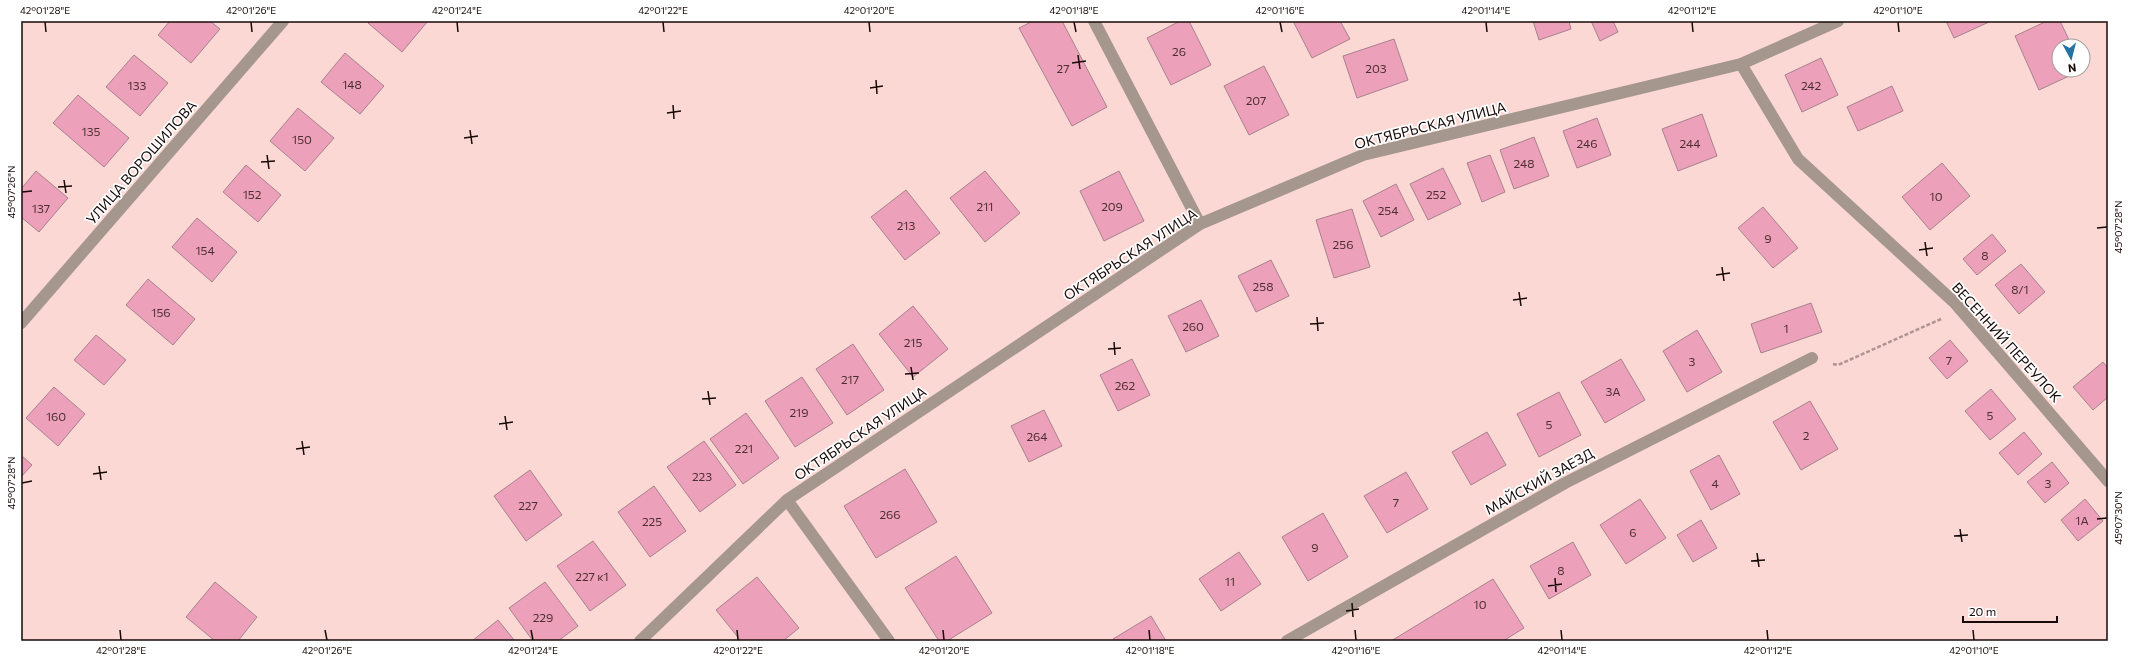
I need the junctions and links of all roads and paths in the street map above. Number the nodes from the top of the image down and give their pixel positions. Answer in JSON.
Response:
{"nodes":[{"id":1,"x":283,"y":21,"type":"edge"},
{"id":2,"x":1094,"y":21,"type":"edge"},
{"id":3,"x":1838,"y":21,"type":"edge"},
{"id":4,"x":1741,"y":64,"type":"junction"},
{"id":5,"x":1200,"y":224,"type":"junction"},
{"id":6,"x":1961,"y":310,"type":"junction"},
{"id":7,"x":21,"y":324,"type":"edge"},
{"id":8,"x":1812,"y":358,"type":"joint"},
{"id":9,"x":2108,"y":481,"type":"edge"},
{"id":10,"x":787,"y":500,"type":"junction"},
{"id":11,"x":640,"y":641,"type":"edge"},
{"id":12,"x":889,"y":641,"type":"edge"},
{"id":13,"x":1286,"y":641,"type":"edge"}],
"edges":[{"from":1,"to":7,"type":"street","name":"УЛИЦА ВОРОШИЛОВА"},
{"from":2,"to":5,"type":"street"},
{"from":3,"to":4,"type":"street","name":"ОКТЯБРЬСКАЯ УЛИЦА"},
{"from":4,"to":5,"type":"street","name":"ОКТЯБРЬСКАЯ УЛИЦА"},
{"from":4,"to":6,"type":"street","name":"ВЕСЕННИЙ ПЕРЕУЛОК"},
{"from":5,"to":10,"type":"street","name":"ОКТЯБРЬСКАЯ УЛИЦА"},
{"from":6,"to":8,"type":"path"},
{"from":6,"to":9,"type":"street","name":"ВЕСЕННИЙ ПЕРЕУЛОК"},
{"from":8,"to":13,"type":"street","name":"МАЙСКИЙ ЗАЕЗД"},
{"from":10,"to":11,"type":"street","name":"ОКТЯБРЬСКАЯ УЛИЦА"},
{"from":10,"to":12,"type":"street"}]}
